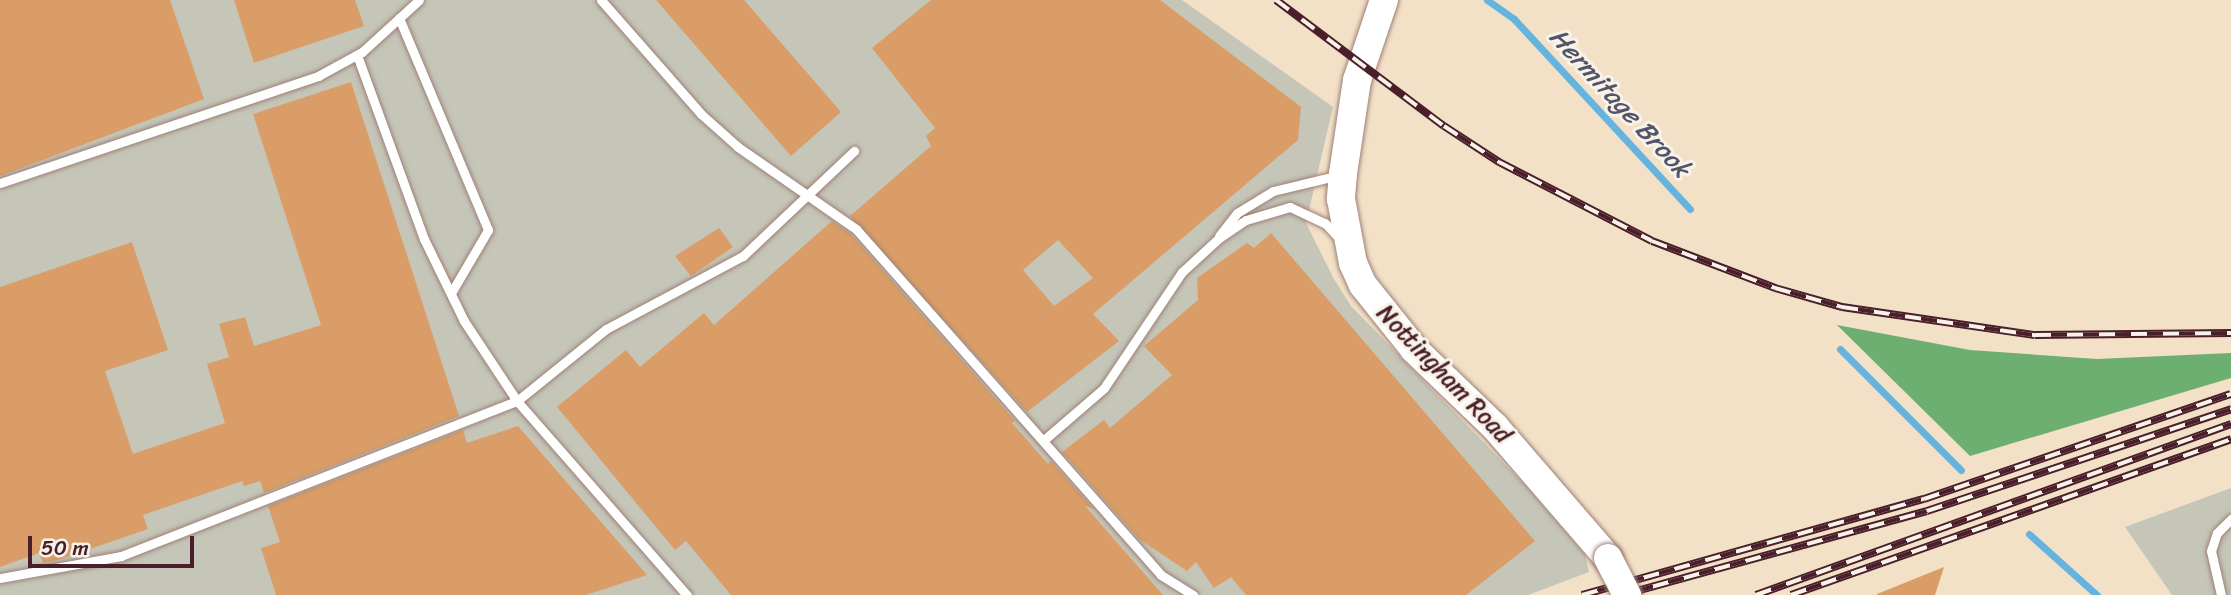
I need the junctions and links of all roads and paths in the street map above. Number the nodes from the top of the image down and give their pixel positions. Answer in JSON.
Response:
{"nodes":[{"id":1,"x":419,"y":0,"type":"edge"},
{"id":2,"x":601,"y":0,"type":"edge"},
{"id":3,"x":1384,"y":0,"type":"edge"},
{"id":4,"x":399,"y":18,"type":"junction"},
{"id":5,"x":357,"y":55,"type":"junction"},
{"id":6,"x":854,"y":151,"type":"dead end"},
{"id":7,"x":1343,"y":174,"type":"junction"},
{"id":8,"x":0,"y":183,"type":"edge"},
{"id":9,"x":804,"y":197,"type":"junction"},
{"id":10,"x":1219,"y":238,"type":"junction"},
{"id":11,"x":1350,"y":252,"type":"junction"},
{"id":12,"x":451,"y":293,"type":"junction"},
{"id":13,"x":517,"y":401,"type":"junction"},
{"id":14,"x":1045,"y":439,"type":"junction"},
{"id":15,"x":2231,"y":519,"type":"edge"},
{"id":16,"x":0,"y":578,"type":"edge"},
{"id":17,"x":687,"y":595,"type":"edge"},
{"id":18,"x":1192,"y":595,"type":"edge"},
{"id":19,"x":1627,"y":595,"type":"edge"},
{"id":20,"x":2221,"y":595,"type":"edge"}],
"edges":[{"from":1,"to":4,"type":"lane"},
{"from":2,"to":9,"type":"lane"},
{"from":3,"to":7,"type":"main road","name":"Nottingham Road"},
{"from":4,"to":5,"type":"lane"},
{"from":4,"to":12,"type":"lane"},
{"from":5,"to":8,"type":"lane"},
{"from":5,"to":12,"type":"lane"},
{"from":6,"to":9,"type":"lane"},
{"from":7,"to":10,"type":"lane"},
{"from":7,"to":11,"type":"main road","name":"Nottingham Road"},
{"from":9,"to":13,"type":"lane"},
{"from":9,"to":14,"type":"lane"},
{"from":10,"to":11,"type":"lane"},
{"from":10,"to":14,"type":"lane"},
{"from":11,"to":19,"type":"main road","name":"Nottingham Road","bridge":true},
{"from":12,"to":13,"type":"lane"},
{"from":13,"to":16,"type":"lane"},
{"from":13,"to":17,"type":"lane"},
{"from":14,"to":18,"type":"lane"},
{"from":15,"to":20,"type":"lane"}]}
